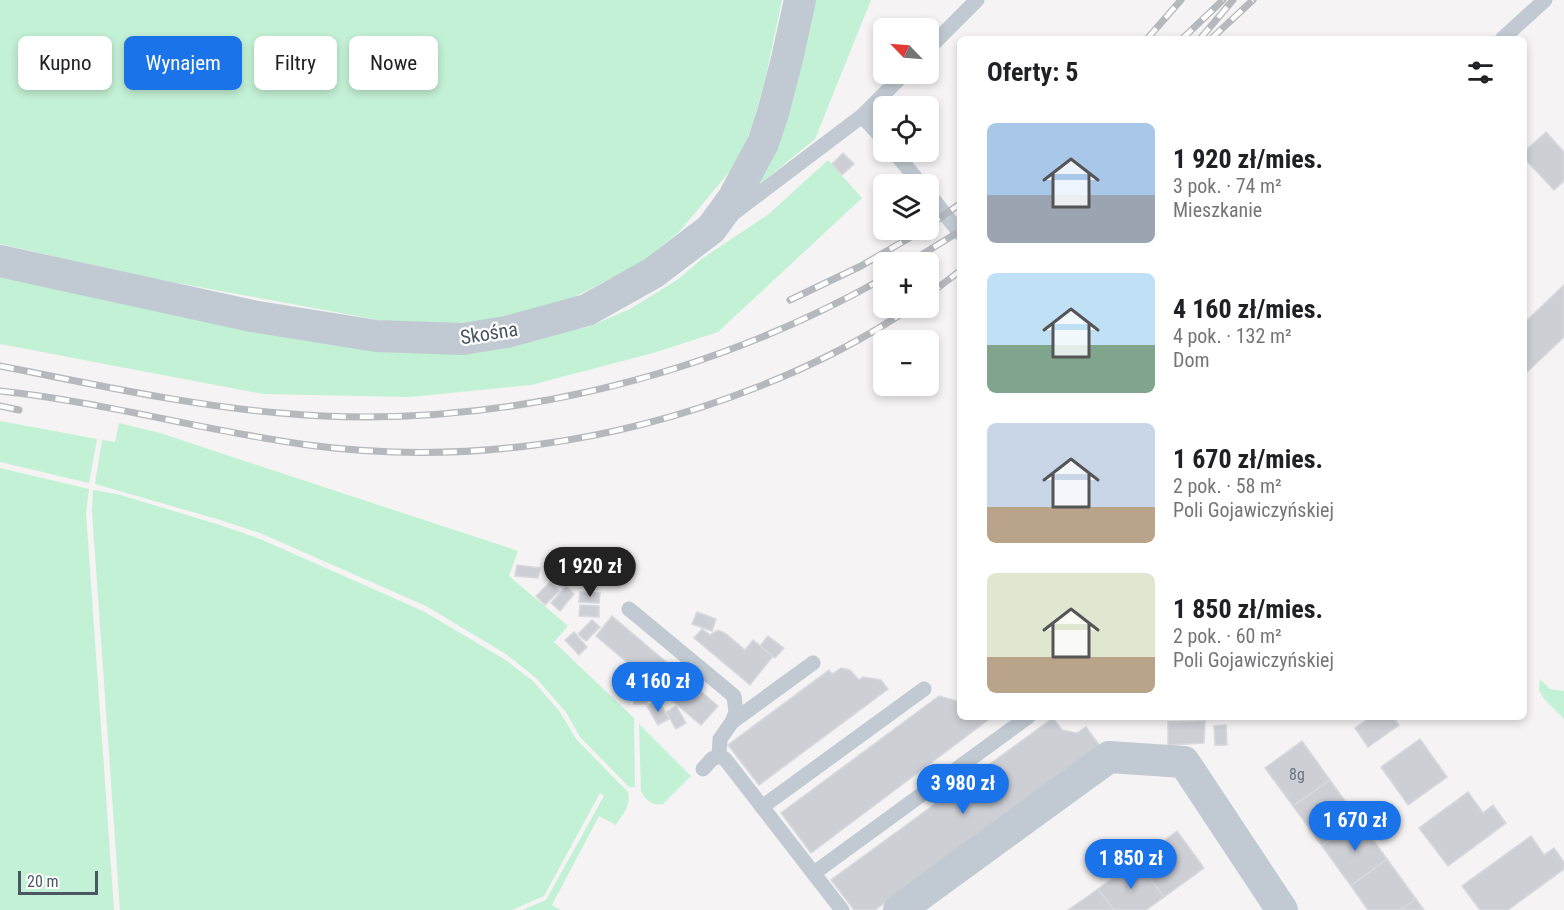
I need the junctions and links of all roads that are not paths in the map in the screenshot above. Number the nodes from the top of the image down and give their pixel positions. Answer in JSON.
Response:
{"nodes":[{"id":1,"x":800,"y":0,"type":"edge"},
{"id":2,"x":977,"y":0,"type":"edge"},
{"id":3,"x":1545,"y":0,"type":"edge"},
{"id":4,"x":1505,"y":36,"type":"edge"},
{"id":5,"x":939,"y":38,"type":"edge"},
{"id":6,"x":894,"y":84,"type":"edge"},
{"id":7,"x":862,"y":116,"type":"junction"},
{"id":8,"x":873,"y":128,"type":"edge"},
{"id":9,"x":902,"y":162,"type":"edge"},
{"id":10,"x":913,"y":174,"type":"edge"},
{"id":11,"x":939,"y":206,"type":"edge"},
{"id":12,"x":957,"y":228,"type":"edge"},
{"id":13,"x":711,"y":230,"type":"junction"},
{"id":14,"x":0,"y":261,"type":"edge"},
{"id":15,"x":629,"y":609,"type":"dead end"},
{"id":16,"x":813,"y":663,"type":"dead end"},
{"id":17,"x":924,"y":689,"type":"dead end"},
{"id":18,"x":1024,"y":720,"type":"edge"},
{"id":19,"x":732,"y":722,"type":"junction"},
{"id":20,"x":719,"y":756,"type":"junction"},
{"id":21,"x":703,"y":769,"type":"dead end"},
{"id":22,"x":762,"y":807,"type":"junction"},
{"id":23,"x":814,"y":873,"type":"junction"},
{"id":24,"x":842,"y":910,"type":"edge"},
{"id":25,"x":899,"y":910,"type":"edge"},
{"id":26,"x":1281,"y":910,"type":"edge"}],
"edges":[{"from":1,"to":13,"type":"street","name":"Skośna"},
{"from":2,"to":5,"type":"lane"},
{"from":3,"to":4,"type":"lane"},
{"from":6,"to":7,"type":"lane"},
{"from":7,"to":8,"type":"lane"},
{"from":7,"to":13,"type":"lane"},
{"from":9,"to":10,"type":"lane"},
{"from":11,"to":12,"type":"lane"},
{"from":13,"to":14,"type":"street","name":"Skośna"},
{"from":15,"to":19,"type":"lane"},
{"from":16,"to":19,"type":"lane"},
{"from":17,"to":22,"type":"lane"},
{"from":18,"to":23,"type":"lane"},
{"from":19,"to":20,"type":"lane"},
{"from":20,"to":21,"type":"lane"},
{"from":20,"to":22,"type":"lane"},
{"from":22,"to":23,"type":"lane"},
{"from":23,"to":24,"type":"lane"},
{"from":25,"to":26,"type":"street"}]}
